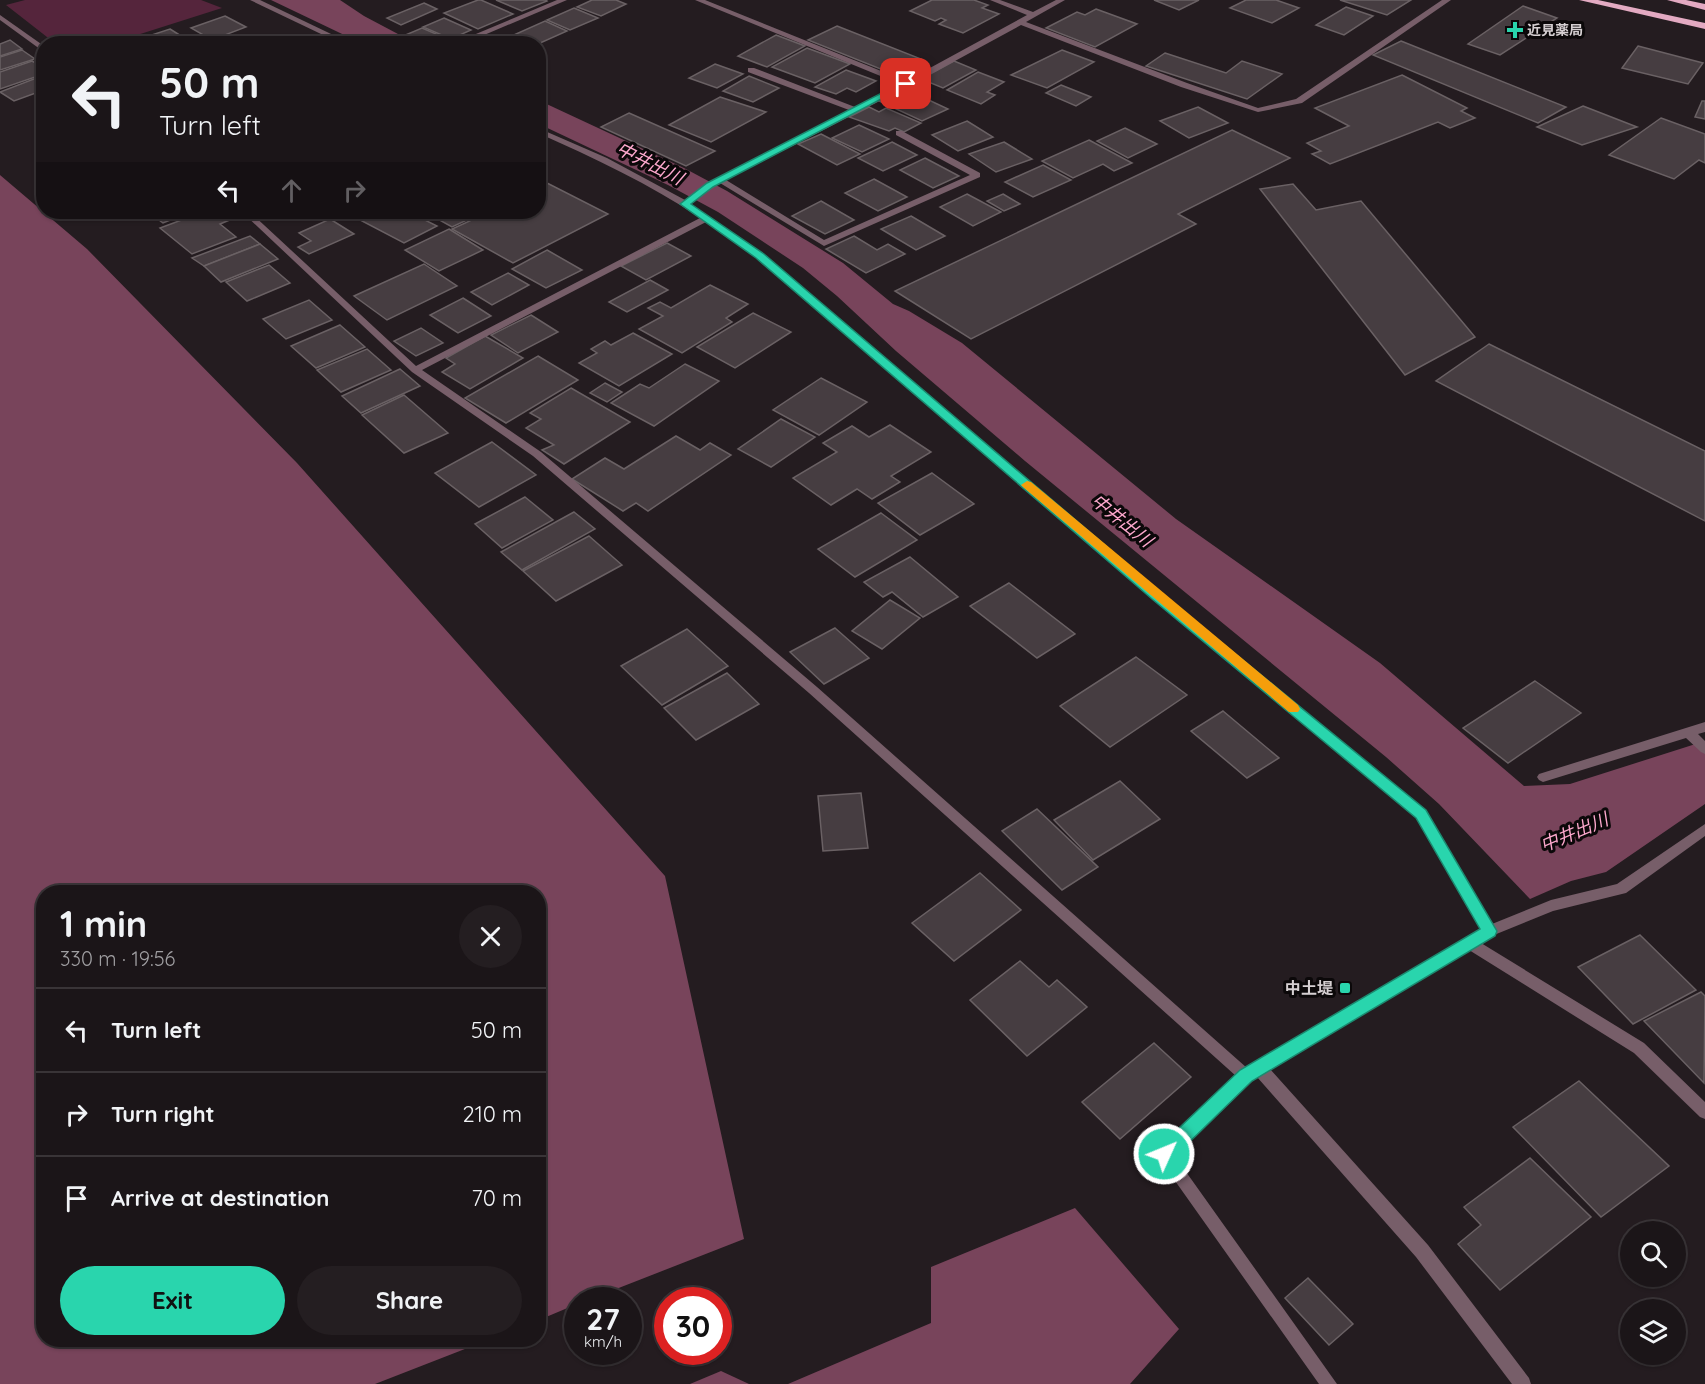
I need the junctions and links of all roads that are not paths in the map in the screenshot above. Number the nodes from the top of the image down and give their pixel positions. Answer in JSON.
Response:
{"nodes":[{"id":1,"x":254,"y":0,"type":"edge"},
{"id":2,"x":563,"y":0,"type":"edge"},
{"id":3,"x":699,"y":0,"type":"edge"},
{"id":4,"x":994,"y":0,"type":"edge"},
{"id":5,"x":1061,"y":0,"type":"edge"},
{"id":6,"x":1447,"y":0,"type":"edge"},
{"id":7,"x":1584,"y":0,"type":"edge"},
{"id":8,"x":1672,"y":0,"type":"edge"},
{"id":9,"x":1705,"y":7,"type":"edge"},
{"id":10,"x":1033,"y":15,"type":"junction"},
{"id":11,"x":0,"y":16,"type":"edge"},
{"id":12,"x":1021,"y":22,"type":"junction"},
{"id":13,"x":1705,"y":26,"type":"edge"},
{"id":14,"x":332,"y":36,"type":"edge"},
{"id":15,"x":475,"y":36,"type":"edge"},
{"id":16,"x":36,"y":44,"type":"edge"},
{"id":17,"x":751,"y":70,"type":"dead end"},
{"id":18,"x":906,"y":84,"type":"junction"},
{"id":19,"x":855,"y":110,"type":"junction"},
{"id":20,"x":546,"y":134,"type":"edge"},
{"id":21,"x":899,"y":134,"type":"dead end"},
{"id":22,"x":720,"y":180,"type":"junction"},
{"id":23,"x":685,"y":204,"type":"junction"},
{"id":24,"x":707,"y":218,"type":"junction"},
{"id":25,"x":253,"y":219,"type":"edge"},
{"id":26,"x":415,"y":370,"type":"junction"},
{"id":27,"x":1705,"y":727,"type":"edge"},
{"id":28,"x":1689,"y":734,"type":"junction"},
{"id":29,"x":1705,"y":749,"type":"edge"},
{"id":30,"x":1544,"y":777,"type":"dead end"},
{"id":31,"x":1705,"y":829,"type":"edge"},
{"id":32,"x":1489,"y":931,"type":"junction"},
{"id":33,"x":1470,"y":943,"type":"junction"},
{"id":34,"x":1252,"y":1072,"type":"junction"},
{"id":35,"x":1705,"y":1112,"type":"edge"},
{"id":36,"x":1329,"y":1384,"type":"edge"},
{"id":37,"x":1523,"y":1384,"type":"edge"}],
"edges":[{"from":1,"to":14,"type":"street"},
{"from":2,"to":15,"type":"street"},
{"from":3,"to":18,"type":"street"},
{"from":4,"to":10,"type":"street"},
{"from":5,"to":10,"type":"street"},
{"from":6,"to":12,"type":"street"},
{"from":7,"to":13,"type":"highway"},
{"from":8,"to":9,"type":"highway"},
{"from":10,"to":12,"type":"street"},
{"from":11,"to":16,"type":"street"},
{"from":12,"to":18,"type":"street"},
{"from":17,"to":19,"type":"street"},
{"from":18,"to":19,"type":"street"},
{"from":19,"to":22,"type":"street"},
{"from":20,"to":23,"type":"street"},
{"from":21,"to":22,"type":"street"},
{"from":22,"to":23,"type":"street"},
{"from":23,"to":24,"type":"street"},
{"from":24,"to":26,"type":"street"},
{"from":24,"to":32,"type":"street"},
{"from":25,"to":26,"type":"street"},
{"from":26,"to":34,"type":"street"},
{"from":27,"to":28,"type":"street"},
{"from":28,"to":29,"type":"street"},
{"from":28,"to":30,"type":"street"},
{"from":31,"to":32,"type":"street"},
{"from":32,"to":33,"type":"street"},
{"from":33,"to":34,"type":"street"},
{"from":33,"to":35,"type":"street"},
{"from":34,"to":36,"type":"street"},
{"from":34,"to":37,"type":"street"}]}
